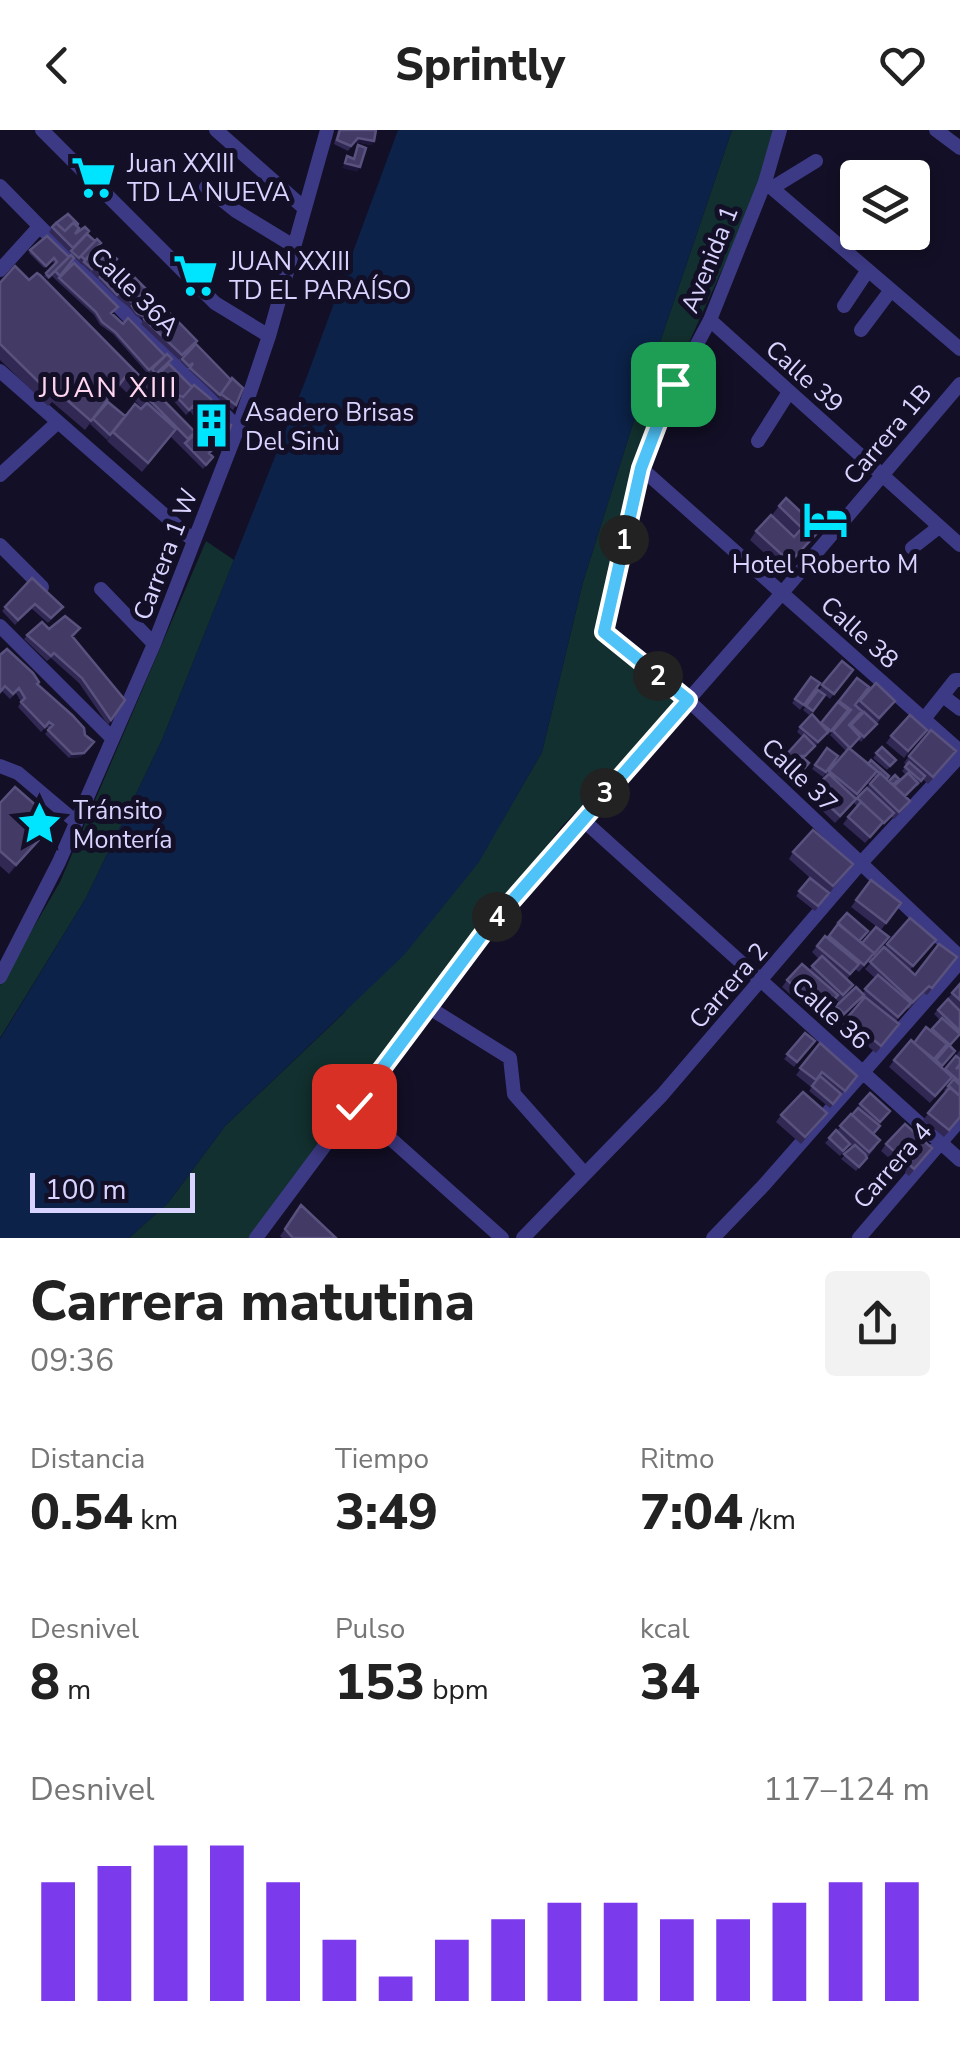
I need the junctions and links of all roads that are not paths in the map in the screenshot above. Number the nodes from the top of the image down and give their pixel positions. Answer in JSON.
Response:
{"nodes":[{"id":1,"x":42,"y":130,"type":"edge"},
{"id":2,"x":216,"y":130,"type":"edge"},
{"id":3,"x":326,"y":130,"type":"edge"},
{"id":4,"x":780,"y":130,"type":"edge"},
{"id":5,"x":936,"y":130,"type":"edge"},
{"id":6,"x":960,"y":148,"type":"edge"},
{"id":7,"x":816,"y":162,"type":"dead end"},
{"id":8,"x":768,"y":185,"type":"junction"},
{"id":9,"x":0,"y":186,"type":"edge"},
{"id":10,"x":206,"y":187,"type":"dead end"},
{"id":11,"x":303,"y":207,"type":"junction"},
{"id":12,"x":40,"y":227,"type":"junction"},
{"id":13,"x":292,"y":245,"type":"junction"},
{"id":14,"x":0,"y":270,"type":"edge"},
{"id":15,"x":868,"y":270,"type":"junction"},
{"id":16,"x":891,"y":290,"type":"junction"},
{"id":17,"x":844,"y":306,"type":"dead end"},
{"id":18,"x":710,"y":320,"type":"junction"},
{"id":19,"x":861,"y":330,"type":"dead end"},
{"id":20,"x":270,"y":336,"type":"junction"},
{"id":21,"x":960,"y":349,"type":"edge"},
{"id":22,"x":0,"y":371,"type":"edge"},
{"id":23,"x":960,"y":384,"type":"edge"},
{"id":24,"x":789,"y":392,"type":"junction"},
{"id":25,"x":58,"y":422,"type":"junction"},
{"id":26,"x":238,"y":428,"type":"junction"},
{"id":27,"x":758,"y":441,"type":"dead end"},
{"id":28,"x":641,"y":468,"type":"junction"},
{"id":29,"x":0,"y":475,"type":"edge"},
{"id":30,"x":882,"y":475,"type":"junction"},
{"id":31,"x":939,"y":527,"type":"junction"},
{"id":32,"x":194,"y":541,"type":"junction"},
{"id":33,"x":960,"y":545,"type":"edge"},
{"id":34,"x":0,"y":546,"type":"edge"},
{"id":35,"x":912,"y":548,"type":"dead end"},
{"id":36,"x":42,"y":587,"type":"edge"},
{"id":37,"x":101,"y":589,"type":"dead end"},
{"id":38,"x":782,"y":593,"type":"junction"},
{"id":39,"x":0,"y":626,"type":"edge"},
{"id":40,"x":604,"y":632,"type":"joint"},
{"id":41,"x":154,"y":644,"type":"junction"},
{"id":42,"x":960,"y":680,"type":"edge"},
{"id":43,"x":943,"y":696,"type":"junction"},
{"id":44,"x":688,"y":700,"type":"junction"},
{"id":45,"x":960,"y":709,"type":"edge"},
{"id":46,"x":924,"y":719,"type":"junction"},
{"id":47,"x":112,"y":738,"type":"junction"},
{"id":48,"x":960,"y":754,"type":"edge"},
{"id":49,"x":0,"y":766,"type":"edge"},
{"id":50,"x":582,"y":819,"type":"junction"},
{"id":51,"x":76,"y":822,"type":"junction"},
{"id":52,"x":860,"y":864,"type":"junction"},
{"id":53,"x":960,"y":960,"type":"edge"},
{"id":54,"x":0,"y":977,"type":"edge"},
{"id":55,"x":762,"y":981,"type":"junction"},
{"id":56,"x":428,"y":1007,"type":"junction"},
{"id":57,"x":863,"y":1073,"type":"junction"},
{"id":58,"x":354,"y":1106,"type":"junction"},
{"id":59,"x":960,"y":1120,"type":"edge"},
{"id":60,"x":941,"y":1143,"type":"junction"},
{"id":61,"x":960,"y":1160,"type":"edge"},
{"id":62,"x":584,"y":1174,"type":"junction"},
{"id":63,"x":258,"y":1237,"type":"edge"},
{"id":64,"x":502,"y":1238,"type":"edge"},
{"id":65,"x":523,"y":1238,"type":"edge"},
{"id":66,"x":713,"y":1238,"type":"edge"},
{"id":67,"x":859,"y":1238,"type":"edge"}],
"edges":[{"from":1,"to":20,"type":"street"},
{"from":2,"to":11,"type":"street"},
{"from":3,"to":11,"type":"street","name":"Carrera 1 W"},
{"from":4,"to":8,"type":"street","name":"Avenida 1"},
{"from":5,"to":6,"type":"street"},
{"from":7,"to":8,"type":"street"},
{"from":8,"to":15,"type":"street"},
{"from":8,"to":18,"type":"street","name":"Avenida 1"},
{"from":9,"to":12,"type":"street","name":"Calle 36A"},
{"from":10,"to":13,"type":"street"},
{"from":11,"to":13,"type":"street","name":"Carrera 1 W"},
{"from":12,"to":14,"type":"street"},
{"from":12,"to":26,"type":"street","name":"Calle 36A"},
{"from":13,"to":20,"type":"street","name":"Carrera 1 W"},
{"from":15,"to":16,"type":"street"},
{"from":15,"to":17,"type":"street"},
{"from":16,"to":19,"type":"street"},
{"from":16,"to":21,"type":"street"},
{"from":18,"to":24,"type":"street","name":"Calle 39"},
{"from":18,"to":28,"type":"street","name":"Avenida 1"},
{"from":20,"to":26,"type":"street","name":"Carrera 1 W"},
{"from":22,"to":25,"type":"street"},
{"from":23,"to":30,"type":"street","name":"Carrera 1B"},
{"from":24,"to":27,"type":"street"},
{"from":24,"to":30,"type":"street","name":"Calle 39"},
{"from":25,"to":29,"type":"street"},
{"from":25,"to":32,"type":"street"},
{"from":26,"to":32,"type":"street","name":"Carrera 1 W"},
{"from":28,"to":38,"type":"street","name":"Calle 38"},
{"from":28,"to":40,"type":"street","name":"Avenida 1"},
{"from":30,"to":31,"type":"street","name":"Calle 39"},
{"from":30,"to":38,"type":"street","name":"Carrera 1B"},
{"from":31,"to":33,"type":"street","name":"Calle 39"},
{"from":31,"to":35,"type":"street"},
{"from":32,"to":41,"type":"street","name":"Carrera 1 W"},
{"from":34,"to":36,"type":"street"},
{"from":37,"to":41,"type":"street"},
{"from":38,"to":44,"type":"street","name":"Carrera 1B"},
{"from":38,"to":46,"type":"street","name":"Calle 38"},
{"from":39,"to":47,"type":"street"},
{"from":40,"to":44,"type":"street","name":"Calle 37"},
{"from":41,"to":47,"type":"street","name":"Carrera 1 W"},
{"from":42,"to":43,"type":"street"},
{"from":43,"to":45,"type":"street"},
{"from":43,"to":46,"type":"street"},
{"from":44,"to":50,"type":"street","name":"Carrera 1B"},
{"from":44,"to":52,"type":"street","name":"Calle 37"},
{"from":46,"to":48,"type":"street","name":"Calle 38"},
{"from":47,"to":51,"type":"street","name":"Carrera 1 W"},
{"from":48,"to":52,"type":"street","name":"Carrera 2"},
{"from":49,"to":51,"type":"street"},
{"from":50,"to":55,"type":"street","name":"Calle 36"},
{"from":50,"to":56,"type":"street","name":"Carrera 1B"},
{"from":51,"to":54,"type":"street","name":"Carrera 1 W"},
{"from":52,"to":53,"type":"street","name":"Calle 37"},
{"from":52,"to":55,"type":"street","name":"Carrera 2"},
{"from":53,"to":57,"type":"street"},
{"from":55,"to":57,"type":"street","name":"Calle 36"},
{"from":55,"to":62,"type":"street","name":"Carrera 2"},
{"from":56,"to":58,"type":"street"},
{"from":56,"to":62,"type":"street"},
{"from":57,"to":60,"type":"street","name":"Calle 36"},
{"from":57,"to":66,"type":"street"},
{"from":58,"to":63,"type":"street"},
{"from":58,"to":64,"type":"street"},
{"from":59,"to":60,"type":"street","name":"Carrera 4"},
{"from":60,"to":61,"type":"street","name":"Calle 36"},
{"from":60,"to":67,"type":"street","name":"Carrera 4"},
{"from":62,"to":65,"type":"street","name":"Carrera 2"}]}
